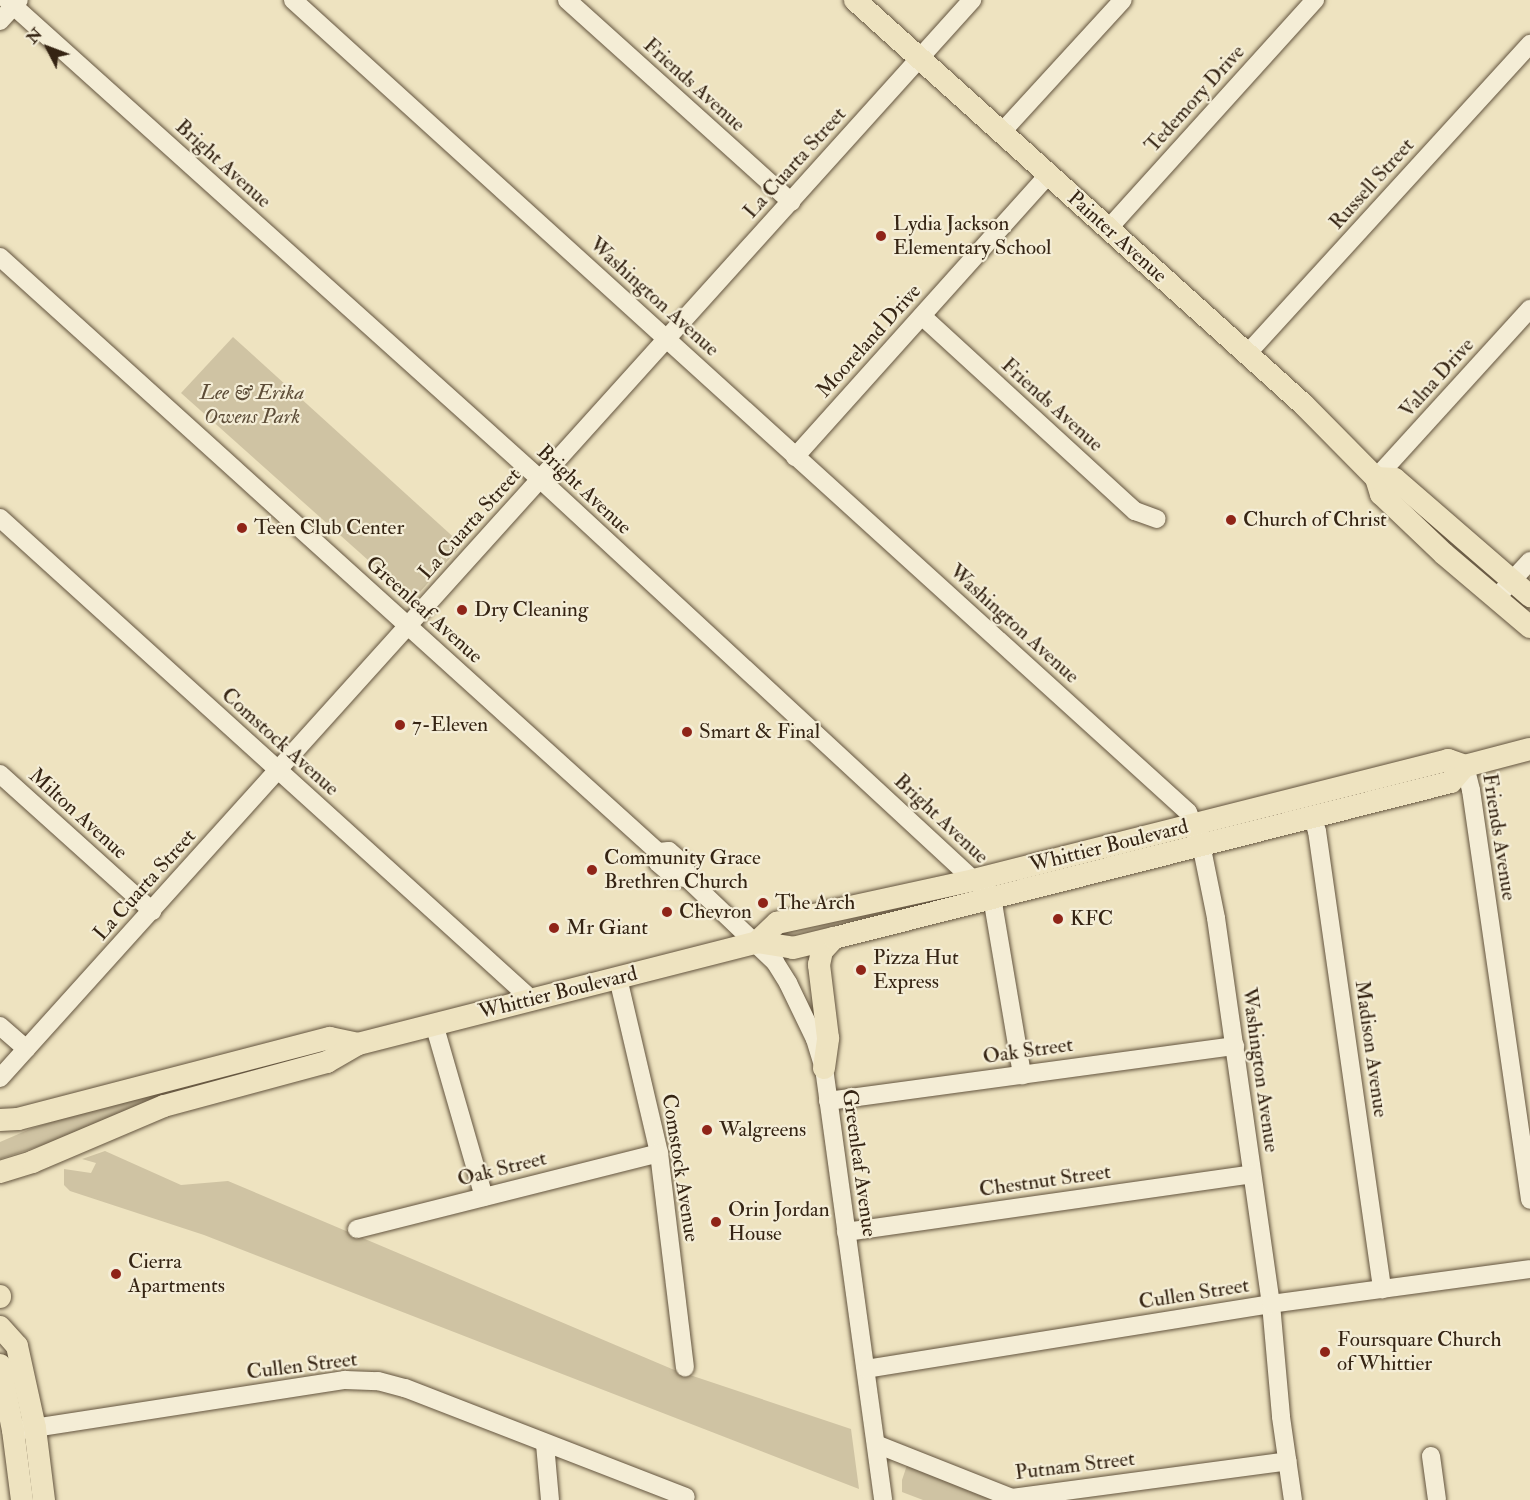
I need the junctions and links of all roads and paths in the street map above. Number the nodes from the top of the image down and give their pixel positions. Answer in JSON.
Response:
{"nodes":[{"id":1,"x":293,"y":0,"type":"edge"},
{"id":2,"x":567,"y":0,"type":"edge"},
{"id":3,"x":855,"y":0,"type":"edge"},
{"id":4,"x":972,"y":0,"type":"edge"},
{"id":5,"x":1123,"y":0,"type":"edge"},
{"id":6,"x":1315,"y":0,"type":"edge"},
{"id":7,"x":13,"y":2,"type":"edge"},
{"id":8,"x":0,"y":21,"type":"edge"},
{"id":9,"x":1530,"y":44,"type":"edge"},
{"id":10,"x":919,"y":59,"type":"junction"},
{"id":11,"x":1001,"y":133,"type":"junction"},
{"id":12,"x":1048,"y":175,"type":"junction"},
{"id":13,"x":791,"y":202,"type":"junction"},
{"id":14,"x":1108,"y":229,"type":"junction"},
{"id":15,"x":0,"y":257,"type":"edge"},
{"id":16,"x":1530,"y":309,"type":"edge"},
{"id":17,"x":922,"y":316,"type":"junction"},
{"id":18,"x":668,"y":339,"type":"junction"},
{"id":19,"x":1247,"y":354,"type":"junction"},
{"id":20,"x":795,"y":457,"type":"junction"},
{"id":21,"x":1377,"y":478,"type":"junction"},
{"id":22,"x":541,"y":480,"type":"junction"},
{"id":23,"x":0,"y":518,"type":"edge"},
{"id":24,"x":1157,"y":519,"type":"dead end"},
{"id":25,"x":1530,"y":561,"type":"edge"},
{"id":26,"x":1512,"y":580,"type":"junction"},
{"id":27,"x":1530,"y":596,"type":"edge"},
{"id":28,"x":1497,"y":597,"type":"junction"},
{"id":29,"x":408,"y":626,"type":"junction"},
{"id":30,"x":1530,"y":627,"type":"edge"},
{"id":31,"x":1530,"y":749,"type":"edge"},
{"id":32,"x":1465,"y":766,"type":"junction"},
{"id":33,"x":279,"y":771,"type":"junction"},
{"id":34,"x":0,"y":774,"type":"edge"},
{"id":35,"x":1312,"y":815,"type":"junction"},
{"id":36,"x":1197,"y":834,"type":"junction"},
{"id":37,"x":974,"y":880,"type":"junction"},
{"id":38,"x":992,"y":897,"type":"junction"},
{"id":39,"x":152,"y":911,"type":"junction"},
{"id":40,"x":834,"y":938,"type":"junction"},
{"id":41,"x":757,"y":942,"type":"junction"},
{"id":42,"x":618,"y":978,"type":"junction"},
{"id":43,"x":531,"y":999,"type":"junction"},
{"id":44,"x":434,"y":1024,"type":"junction"},
{"id":45,"x":0,"y":1026,"type":"edge"},
{"id":46,"x":358,"y":1044,"type":"junction"},
{"id":47,"x":1235,"y":1046,"type":"junction"},
{"id":48,"x":26,"y":1049,"type":"junction"},
{"id":49,"x":824,"y":1068,"type":"junction"},
{"id":50,"x":1022,"y":1075,"type":"junction"},
{"id":51,"x":0,"y":1078,"type":"edge"},
{"id":52,"x":828,"y":1101,"type":"junction"},
{"id":53,"x":6,"y":1124,"type":"edge"},
{"id":54,"x":659,"y":1153,"type":"junction"},
{"id":55,"x":32,"y":1162,"type":"junction"},
{"id":56,"x":0,"y":1172,"type":"edge"},
{"id":57,"x":1251,"y":1174,"type":"junction"},
{"id":58,"x":0,"y":1183,"type":"edge"},
{"id":59,"x":484,"y":1197,"type":"junction"},
{"id":60,"x":1530,"y":1200,"type":"edge"},
{"id":61,"x":357,"y":1228,"type":"dead end"},
{"id":62,"x":846,"y":1232,"type":"junction"},
{"id":63,"x":1530,"y":1269,"type":"edge"},
{"id":64,"x":1382,"y":1289,"type":"junction"},
{"id":65,"x":1271,"y":1304,"type":"junction"},
{"id":66,"x":0,"y":1327,"type":"edge"},
{"id":67,"x":0,"y":1365,"type":"edge"},
{"id":68,"x":685,"y":1367,"type":"dead end"},
{"id":69,"x":866,"y":1369,"type":"junction"},
{"id":70,"x":24,"y":1429,"type":"junction"},
{"id":71,"x":545,"y":1444,"type":"junction"},
{"id":72,"x":876,"y":1444,"type":"junction"},
{"id":73,"x":1431,"y":1456,"type":"dead end"},
{"id":74,"x":1287,"y":1461,"type":"junction"},
{"id":75,"x":686,"y":1497,"type":"dead end"},
{"id":76,"x":22,"y":1500,"type":"edge"},
{"id":77,"x":44,"y":1500,"type":"edge"},
{"id":78,"x":548,"y":1500,"type":"edge"},
{"id":79,"x":883,"y":1500,"type":"edge"},
{"id":80,"x":1293,"y":1500,"type":"edge"},
{"id":81,"x":1437,"y":1500,"type":"edge"}],
"edges":[{"from":1,"to":18,"type":"street","name":"Washington Avenue"},
{"from":2,"to":13,"type":"street","name":"Friends Avenue"},
{"from":3,"to":10,"type":"main road","name":"Painter Avenue"},
{"from":4,"to":10,"type":"street","name":"La Cuarta Street"},
{"from":5,"to":11,"type":"street"},
{"from":6,"to":14,"type":"street","name":"Tedemory Drive"},
{"from":7,"to":8,"type":"street"},
{"from":7,"to":22,"type":"street","name":"Bright Avenue"},
{"from":9,"to":19,"type":"street","name":"Russell Street"},
{"from":10,"to":11,"type":"main road","name":"Painter Avenue"},
{"from":10,"to":13,"type":"street","name":"La Cuarta Street"},
{"from":11,"to":12,"type":"main road","name":"Painter Avenue"},
{"from":12,"to":14,"type":"main road","name":"Painter Avenue"},
{"from":12,"to":17,"type":"street","name":"Mooreland Drive"},
{"from":13,"to":18,"type":"street","name":"La Cuarta Street"},
{"from":14,"to":19,"type":"main road","name":"Painter Avenue"},
{"from":15,"to":29,"type":"street","name":"Greenleaf Avenue"},
{"from":16,"to":21,"type":"street","name":"Valna Drive"},
{"from":17,"to":20,"type":"street","name":"Mooreland Drive"},
{"from":17,"to":24,"type":"street","name":"Friends Avenue"},
{"from":18,"to":20,"type":"street","name":"Washington Avenue"},
{"from":18,"to":22,"type":"street","name":"La Cuarta Street"},
{"from":19,"to":21,"type":"main road","name":"Painter Avenue"},
{"from":20,"to":36,"type":"street","name":"Washington Avenue"},
{"from":21,"to":26,"type":"main road","name":"Painter Avenue"},
{"from":21,"to":28,"type":"main road","name":"Painter Avenue"},
{"from":22,"to":29,"type":"street","name":"La Cuarta Street"},
{"from":22,"to":37,"type":"street","name":"Bright Avenue"},
{"from":23,"to":33,"type":"street","name":"Comstock Avenue"},
{"from":25,"to":26,"type":"street"},
{"from":26,"to":27,"type":"main road","name":"Painter Avenue"},
{"from":26,"to":28,"type":"street"},
{"from":28,"to":30,"type":"main road","name":"Painter Avenue"},
{"from":29,"to":33,"type":"street","name":"La Cuarta Street"},
{"from":29,"to":41,"type":"street","name":"Greenleaf Avenue"},
{"from":31,"to":32,"type":"main road","name":"Whittier Boulevard"},
{"from":32,"to":35,"type":"main road","name":"Whittier Boulevard"},
{"from":32,"to":36,"type":"main road","name":"Whittier Boulevard"},
{"from":32,"to":60,"type":"street","name":"Friends Avenue"},
{"from":33,"to":39,"type":"street","name":"La Cuarta Street"},
{"from":33,"to":43,"type":"street","name":"Comstock Avenue"},
{"from":34,"to":39,"type":"street","name":"Milton Avenue"},
{"from":35,"to":36,"type":"main road","name":"Whittier Boulevard"},
{"from":35,"to":64,"type":"street","name":"Madison Avenue"},
{"from":36,"to":37,"type":"main road","name":"Whittier Boulevard"},
{"from":36,"to":38,"type":"main road","name":"Whittier Boulevard"},
{"from":36,"to":47,"type":"street","name":"Washington Avenue"},
{"from":37,"to":38,"type":"street","name":"Bright Avenue"},
{"from":37,"to":41,"type":"main road","name":"Whittier Boulevard"},
{"from":38,"to":40,"type":"main road","name":"Whittier Boulevard"},
{"from":38,"to":50,"type":"street"},
{"from":39,"to":48,"type":"street","name":"La Cuarta Street"},
{"from":40,"to":41,"type":"main road","name":"Whittier Boulevard"},
{"from":40,"to":49,"type":"main road"},
{"from":41,"to":42,"type":"main road","name":"Whittier Boulevard"},
{"from":41,"to":49,"type":"street","name":"Greenleaf Avenue"},
{"from":42,"to":43,"type":"main road","name":"Whittier Boulevard"},
{"from":42,"to":54,"type":"street","name":"Comstock Avenue"},
{"from":43,"to":44,"type":"main road","name":"Whittier Boulevard"},
{"from":44,"to":46,"type":"main road","name":"Whittier Boulevard"},
{"from":44,"to":59,"type":"street"},
{"from":45,"to":48,"type":"street"},
{"from":46,"to":53,"type":"main road","name":"Whittier Boulevard"},
{"from":46,"to":55,"type":"main road","name":"Whittier Boulevard"},
{"from":47,"to":50,"type":"street","name":"Oak Street"},
{"from":47,"to":57,"type":"street","name":"Washington Avenue"},
{"from":48,"to":51,"type":"street","name":"La Cuarta Street"},
{"from":49,"to":52,"type":"street","name":"Greenleaf Avenue"},
{"from":50,"to":52,"type":"street","name":"Oak Street"},
{"from":52,"to":62,"type":"street","name":"Greenleaf Avenue"},
{"from":54,"to":59,"type":"street","name":"Oak Street"},
{"from":54,"to":68,"type":"street","name":"Comstock Avenue"},
{"from":55,"to":56,"type":"main road","name":"Whittier Boulevard"},
{"from":55,"to":58,"type":"main road"},
{"from":57,"to":62,"type":"street","name":"Chestnut Street"},
{"from":57,"to":65,"type":"street","name":"Washington Avenue"},
{"from":59,"to":61,"type":"street","name":"Oak Street"},
{"from":62,"to":69,"type":"street","name":"Greenleaf Avenue"},
{"from":63,"to":64,"type":"street","name":"Cullen Street"},
{"from":64,"to":65,"type":"street","name":"Cullen Street"},
{"from":65,"to":69,"type":"street","name":"Cullen Street"},
{"from":65,"to":74,"type":"street","name":"Washington Avenue"},
{"from":66,"to":70,"type":"main road"},
{"from":67,"to":70,"type":"main road"},
{"from":69,"to":72,"type":"street","name":"Greenleaf Avenue"},
{"from":70,"to":71,"type":"street","name":"Cullen Street"},
{"from":70,"to":76,"type":"main road"},
{"from":70,"to":77,"type":"main road"},
{"from":71,"to":75,"type":"street","name":"Cullen Street"},
{"from":71,"to":78,"type":"street"},
{"from":72,"to":74,"type":"street","name":"Putnam Street"},
{"from":72,"to":79,"type":"street","name":"Greenleaf Avenue"},
{"from":73,"to":81,"type":"street"},
{"from":74,"to":80,"type":"street","name":"Washington Avenue"}]}
